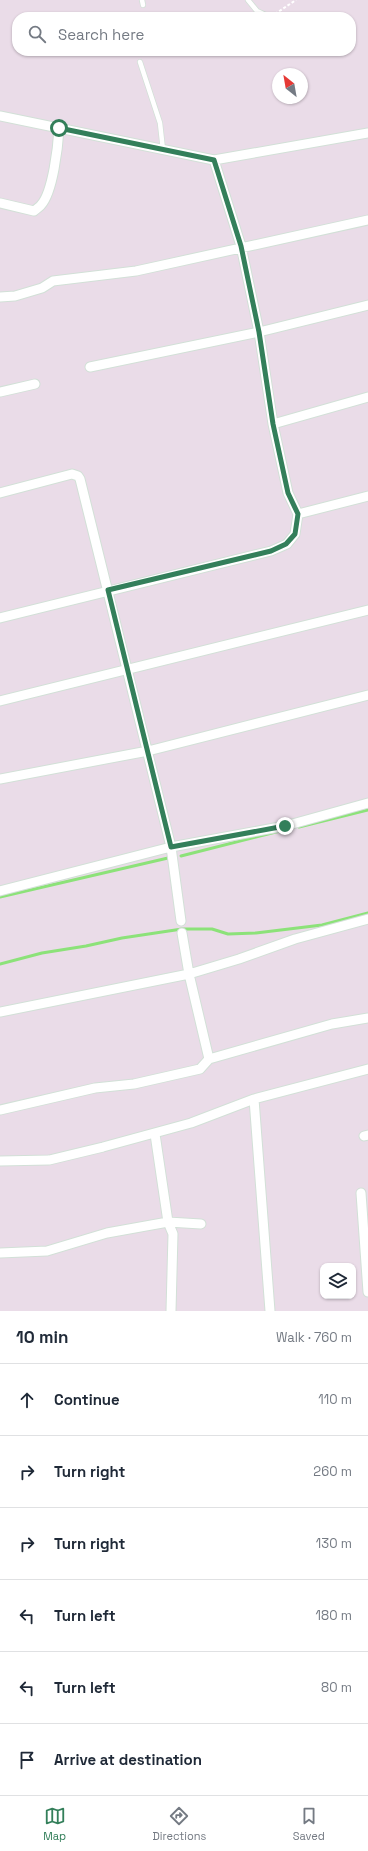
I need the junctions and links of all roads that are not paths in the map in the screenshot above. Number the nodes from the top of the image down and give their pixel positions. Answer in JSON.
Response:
{"nodes":[{"id":1,"x":248,"y":0,"type":"edge"},
{"id":2,"x":260,"y":12,"type":"edge"},
{"id":3,"x":140,"y":62,"type":"dead end"},
{"id":4,"x":0,"y":116,"type":"edge"},
{"id":5,"x":59,"y":128,"type":"junction"},
{"id":6,"x":368,"y":133,"type":"edge"},
{"id":7,"x":163,"y":150,"type":"junction"},
{"id":8,"x":214,"y":160,"type":"junction"},
{"id":9,"x":0,"y":203,"type":"edge"},
{"id":10,"x":368,"y":220,"type":"edge"},
{"id":11,"x":241,"y":246,"type":"junction"},
{"id":12,"x":0,"y":297,"type":"edge"},
{"id":13,"x":368,"y":305,"type":"edge"},
{"id":14,"x":259,"y":332,"type":"junction"},
{"id":15,"x":90,"y":367,"type":"dead end"},
{"id":16,"x":35,"y":384,"type":"dead end"},
{"id":17,"x":0,"y":392,"type":"edge"},
{"id":18,"x":368,"y":397,"type":"edge"},
{"id":19,"x":273,"y":424,"type":"junction"},
{"id":20,"x":0,"y":493,"type":"edge"},
{"id":21,"x":368,"y":496,"type":"edge"},
{"id":22,"x":298,"y":514,"type":"junction"},
{"id":23,"x":108,"y":590,"type":"junction"},
{"id":24,"x":368,"y":610,"type":"edge"},
{"id":25,"x":0,"y":618,"type":"edge"},
{"id":26,"x":128,"y":671,"type":"junction"},
{"id":27,"x":368,"y":695,"type":"edge"},
{"id":28,"x":0,"y":701,"type":"edge"},
{"id":29,"x":148,"y":751,"type":"junction"},
{"id":30,"x":0,"y":779,"type":"edge"},
{"id":31,"x":368,"y":803,"type":"edge"},
{"id":32,"x":171,"y":847,"type":"junction"},
{"id":33,"x":0,"y":892,"type":"edge"},
{"id":34,"x":368,"y":919,"type":"edge"},
{"id":35,"x":181,"y":921,"type":"dead end"},
{"id":36,"x":182,"y":933,"type":"dead end"},
{"id":37,"x":189,"y":974,"type":"junction"},
{"id":38,"x":0,"y":1012,"type":"edge"},
{"id":39,"x":368,"y":1018,"type":"edge"},
{"id":40,"x":209,"y":1059,"type":"junction"},
{"id":41,"x":368,"y":1069,"type":"edge"},
{"id":42,"x":254,"y":1099,"type":"junction"},
{"id":43,"x":0,"y":1110,"type":"edge"},
{"id":44,"x":155,"y":1134,"type":"junction"},
{"id":45,"x":0,"y":1161,"type":"edge"},
{"id":46,"x":361,"y":1194,"type":"dead end"},
{"id":47,"x":168,"y":1222,"type":"junction"},
{"id":48,"x":201,"y":1224,"type":"dead end"},
{"id":49,"x":0,"y":1253,"type":"edge"},
{"id":50,"x":368,"y":1292,"type":"edge"},
{"id":51,"x":171,"y":1311,"type":"edge"},
{"id":52,"x":270,"y":1311,"type":"edge"}],
"edges":[{"from":1,"to":2,"type":"lane"},
{"from":3,"to":7,"type":"lane"},
{"from":4,"to":5,"type":"street"},
{"from":5,"to":7,"type":"street"},
{"from":5,"to":9,"type":"street"},
{"from":6,"to":8,"type":"street"},
{"from":7,"to":8,"type":"street"},
{"from":8,"to":11,"type":"street"},
{"from":10,"to":11,"type":"street"},
{"from":11,"to":12,"type":"street"},
{"from":11,"to":14,"type":"street"},
{"from":13,"to":14,"type":"street"},
{"from":14,"to":15,"type":"street"},
{"from":14,"to":19,"type":"street"},
{"from":16,"to":17,"type":"street"},
{"from":18,"to":19,"type":"street"},
{"from":19,"to":22,"type":"street"},
{"from":20,"to":23,"type":"street"},
{"from":21,"to":22,"type":"street"},
{"from":22,"to":23,"type":"street"},
{"from":23,"to":25,"type":"street"},
{"from":23,"to":26,"type":"street"},
{"from":24,"to":26,"type":"street"},
{"from":26,"to":28,"type":"street"},
{"from":26,"to":29,"type":"street"},
{"from":27,"to":29,"type":"street"},
{"from":29,"to":30,"type":"street"},
{"from":29,"to":32,"type":"street"},
{"from":31,"to":32,"type":"street"},
{"from":32,"to":33,"type":"street"},
{"from":32,"to":35,"type":"street"},
{"from":34,"to":37,"type":"street"},
{"from":36,"to":37,"type":"street"},
{"from":37,"to":38,"type":"street"},
{"from":37,"to":40,"type":"street"},
{"from":39,"to":40,"type":"street"},
{"from":40,"to":43,"type":"street"},
{"from":41,"to":42,"type":"street"},
{"from":42,"to":44,"type":"street"},
{"from":42,"to":52,"type":"street"},
{"from":44,"to":45,"type":"street"},
{"from":44,"to":47,"type":"street"},
{"from":46,"to":50,"type":"street"},
{"from":47,"to":48,"type":"street"},
{"from":47,"to":49,"type":"street"},
{"from":47,"to":51,"type":"street"}]}
